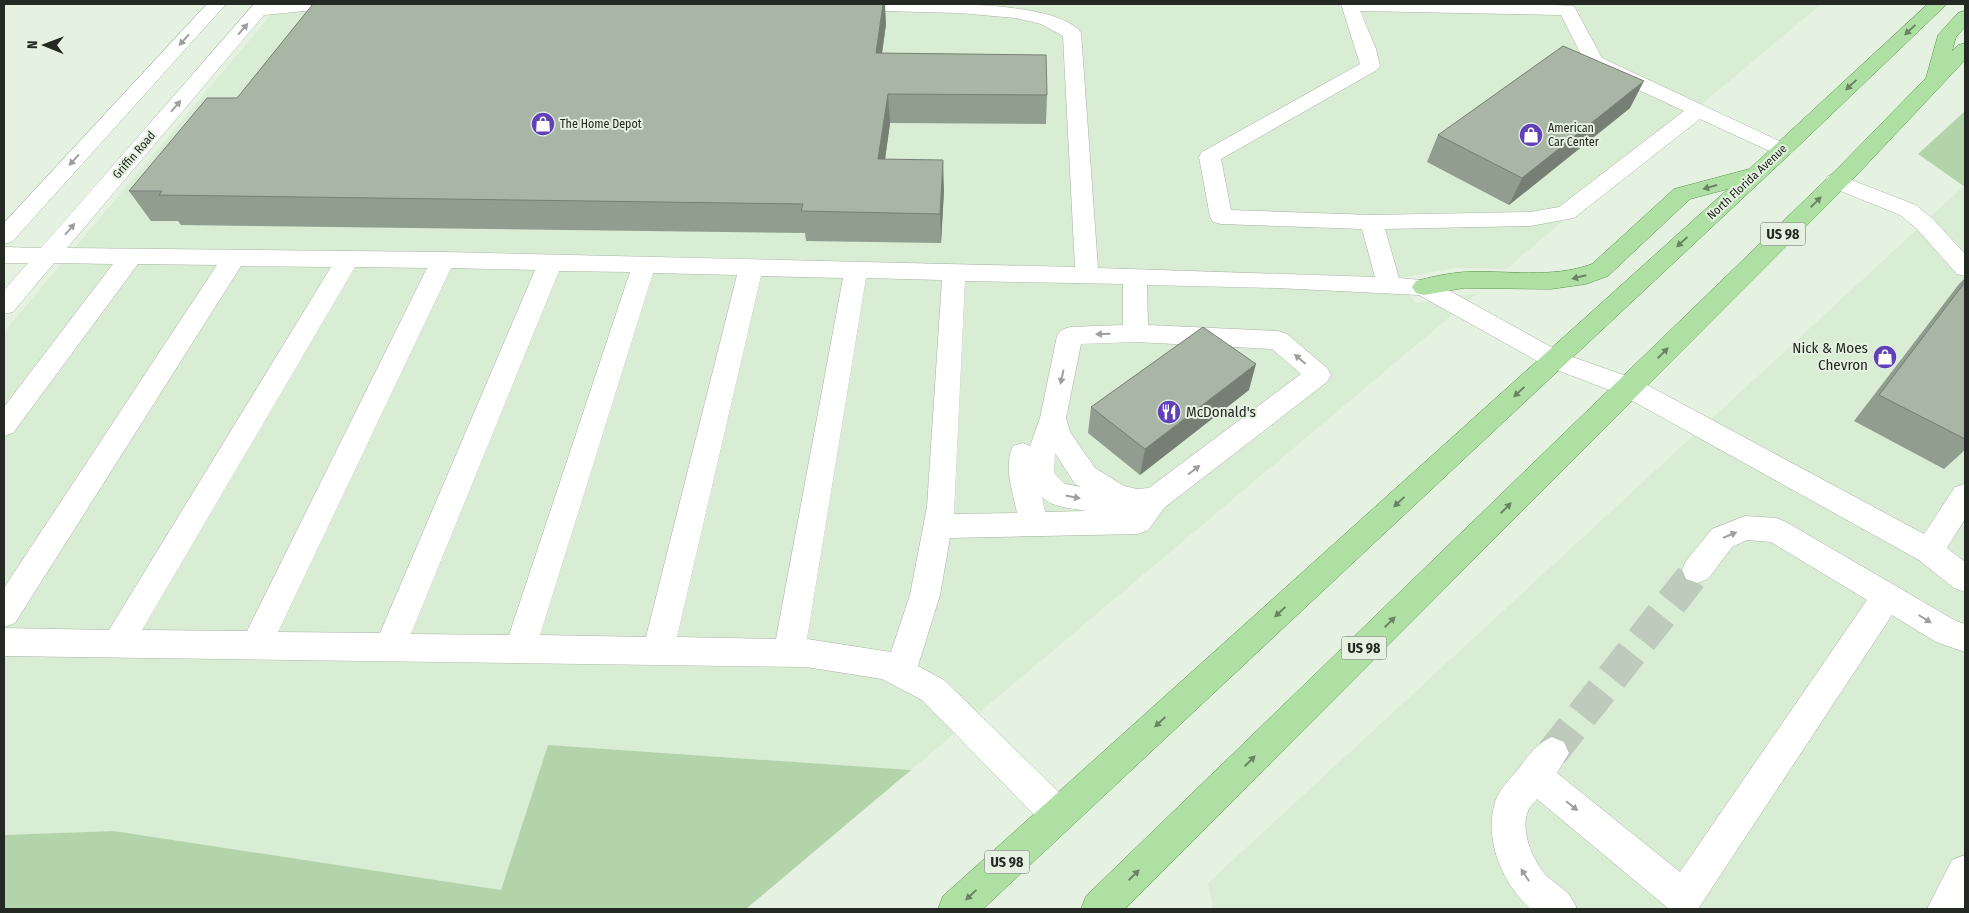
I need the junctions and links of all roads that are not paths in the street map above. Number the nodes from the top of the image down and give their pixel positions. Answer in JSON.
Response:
{"nodes":[{"id":1,"x":217,"y":4,"type":"edge"},
{"id":2,"x":325,"y":4,"type":"edge"},
{"id":3,"x":832,"y":4,"type":"edge"},
{"id":4,"x":1938,"y":4,"type":"edge"},
{"id":5,"x":259,"y":6,"type":"edge"},
{"id":6,"x":1965,"y":17,"type":"edge"},
{"id":7,"x":1965,"y":49,"type":"edge"},
{"id":8,"x":1936,"y":78,"type":"junction"},
{"id":9,"x":1697,"y":111,"type":"junction"},
{"id":10,"x":1783,"y":150,"type":"junction"},
{"id":11,"x":1757,"y":174,"type":"junction"},
{"id":12,"x":1836,"y":181,"type":"junction"},
{"id":13,"x":1372,"y":222,"type":"junction"},
{"id":14,"x":4,"y":237,"type":"edge"},
{"id":15,"x":4,"y":255,"type":"edge"},
{"id":16,"x":47,"y":256,"type":"junction"},
{"id":17,"x":131,"y":257,"type":"junction"},
{"id":18,"x":234,"y":258,"type":"junction"},
{"id":19,"x":348,"y":259,"type":"junction"},
{"id":20,"x":443,"y":260,"type":"junction"},
{"id":21,"x":550,"y":263,"type":"junction"},
{"id":22,"x":644,"y":265,"type":"junction"},
{"id":23,"x":751,"y":267,"type":"junction"},
{"id":24,"x":1965,"y":268,"type":"edge"},
{"id":25,"x":856,"y":270,"type":"junction"},
{"id":26,"x":954,"y":272,"type":"junction"},
{"id":27,"x":1087,"y":276,"type":"junction"},
{"id":28,"x":1135,"y":276,"type":"junction"},
{"id":29,"x":1389,"y":286,"type":"junction"},
{"id":30,"x":1424,"y":287,"type":"junction"},
{"id":31,"x":4,"y":306,"type":"edge"},
{"id":32,"x":1136,"y":333,"type":"junction"},
{"id":33,"x":1555,"y":360,"type":"junction"},
{"id":34,"x":1629,"y":388,"type":"junction"},
{"id":35,"x":1053,"y":418,"type":"junction"},
{"id":36,"x":4,"y":426,"type":"edge"},
{"id":37,"x":1965,"y":495,"type":"edge"},
{"id":38,"x":1150,"y":500,"type":"junction"},
{"id":39,"x":1033,"y":523,"type":"junction"},
{"id":40,"x":938,"y":526,"type":"junction"},
{"id":41,"x":1929,"y":551,"type":"junction"},
{"id":42,"x":1697,"y":570,"type":"tunnel mouth"},
{"id":43,"x":1965,"y":579,"type":"edge"},
{"id":44,"x":1888,"y":596,"type":"junction"},
{"id":45,"x":4,"y":614,"type":"edge"},
{"id":46,"x":1965,"y":638,"type":"edge"},
{"id":47,"x":4,"y":642,"type":"edge"},
{"id":48,"x":118,"y":643,"type":"junction"},
{"id":49,"x":256,"y":645,"type":"junction"},
{"id":50,"x":390,"y":647,"type":"junction"},
{"id":51,"x":520,"y":649,"type":"junction"},
{"id":52,"x":658,"y":651,"type":"junction"},
{"id":53,"x":790,"y":653,"type":"junction"},
{"id":54,"x":900,"y":673,"type":"junction"},
{"id":55,"x":1058,"y":815,"type":"junction"},
{"id":56,"x":1965,"y":874,"type":"edge"},
{"id":57,"x":956,"y":909,"type":"edge"},
{"id":58,"x":1099,"y":909,"type":"edge"},
{"id":59,"x":1559,"y":909,"type":"edge"},
{"id":60,"x":1945,"y":909,"type":"edge"}],
"edges":[{"from":1,"to":14,"type":"street","one_way":true},
{"from":2,"to":5,"type":"street"},
{"from":3,"to":27,"type":"street"},
{"from":4,"to":10,"type":"main road","name":"North Florida Avenue","number":"US 98","one_way":true},
{"from":16,"to":5,"type":"street","name":"Griffin Road","one_way":true},
{"from":6,"to":8,"type":"main road"},
{"from":7,"to":8,"type":"main road","number":"US 98"},
{"from":8,"to":12,"type":"main road","number":"US 98"},
{"from":9,"to":10,"type":"street"},
{"from":9,"to":13,"type":"street"},
{"from":9,"to":13,"type":"street"},
{"from":10,"to":11,"type":"main road","name":"North Florida Avenue","number":"US 98"},
{"from":11,"to":30,"type":"main road","one_way":true},
{"from":11,"to":33,"type":"main road","name":"North Florida Avenue","number":"US 98","one_way":true},
{"from":12,"to":24,"type":"street"},
{"from":34,"to":12,"type":"main road","number":"US 98","one_way":true},
{"from":13,"to":29,"type":"street"},
{"from":15,"to":16,"type":"street"},
{"from":16,"to":17,"type":"street"},
{"from":16,"to":31,"type":"street","name":"Griffin Road"},
{"from":17,"to":18,"type":"street"},
{"from":17,"to":36,"type":"street"},
{"from":18,"to":19,"type":"street"},
{"from":18,"to":45,"type":"street"},
{"from":19,"to":20,"type":"street"},
{"from":19,"to":48,"type":"street"},
{"from":20,"to":21,"type":"street"},
{"from":20,"to":49,"type":"street"},
{"from":21,"to":22,"type":"street"},
{"from":21,"to":50,"type":"street"},
{"from":22,"to":23,"type":"street"},
{"from":22,"to":51,"type":"street"},
{"from":23,"to":25,"type":"street"},
{"from":23,"to":52,"type":"street"},
{"from":25,"to":26,"type":"street"},
{"from":25,"to":53,"type":"street"},
{"from":26,"to":27,"type":"street"},
{"from":26,"to":40,"type":"street"},
{"from":27,"to":28,"type":"street"},
{"from":28,"to":29,"type":"street"},
{"from":28,"to":32,"type":"street"},
{"from":29,"to":30,"type":"street"},
{"from":30,"to":33,"type":"street"},
{"from":32,"to":35,"type":"street","one_way":true},
{"from":38,"to":32,"type":"street","one_way":true},
{"from":33,"to":34,"type":"street"},
{"from":33,"to":55,"type":"main road","number":"US 98","one_way":true},
{"from":34,"to":41,"type":"street"},
{"from":58,"to":34,"type":"main road","number":"US 98","one_way":true},
{"from":35,"to":38,"type":"street"},
{"from":35,"to":38,"type":"street","one_way":true},
{"from":35,"to":39,"type":"street"},
{"from":37,"to":41,"type":"street"},
{"from":38,"to":39,"type":"street"},
{"from":39,"to":40,"type":"street"},
{"from":40,"to":54,"type":"street"},
{"from":41,"to":43,"type":"street"},
{"from":42,"to":44,"type":"street","one_way":true},
{"from":44,"to":46,"type":"street","one_way":true},
{"from":59,"to":44,"type":"street","one_way":true},
{"from":47,"to":48,"type":"street"},
{"from":48,"to":49,"type":"street"},
{"from":49,"to":50,"type":"street"},
{"from":50,"to":51,"type":"street"},
{"from":51,"to":52,"type":"street"},
{"from":52,"to":53,"type":"street"},
{"from":53,"to":54,"type":"street"},
{"from":54,"to":55,"type":"street"},
{"from":55,"to":57,"type":"main road","number":"US 98","one_way":true},
{"from":56,"to":60,"type":"street"}]}
